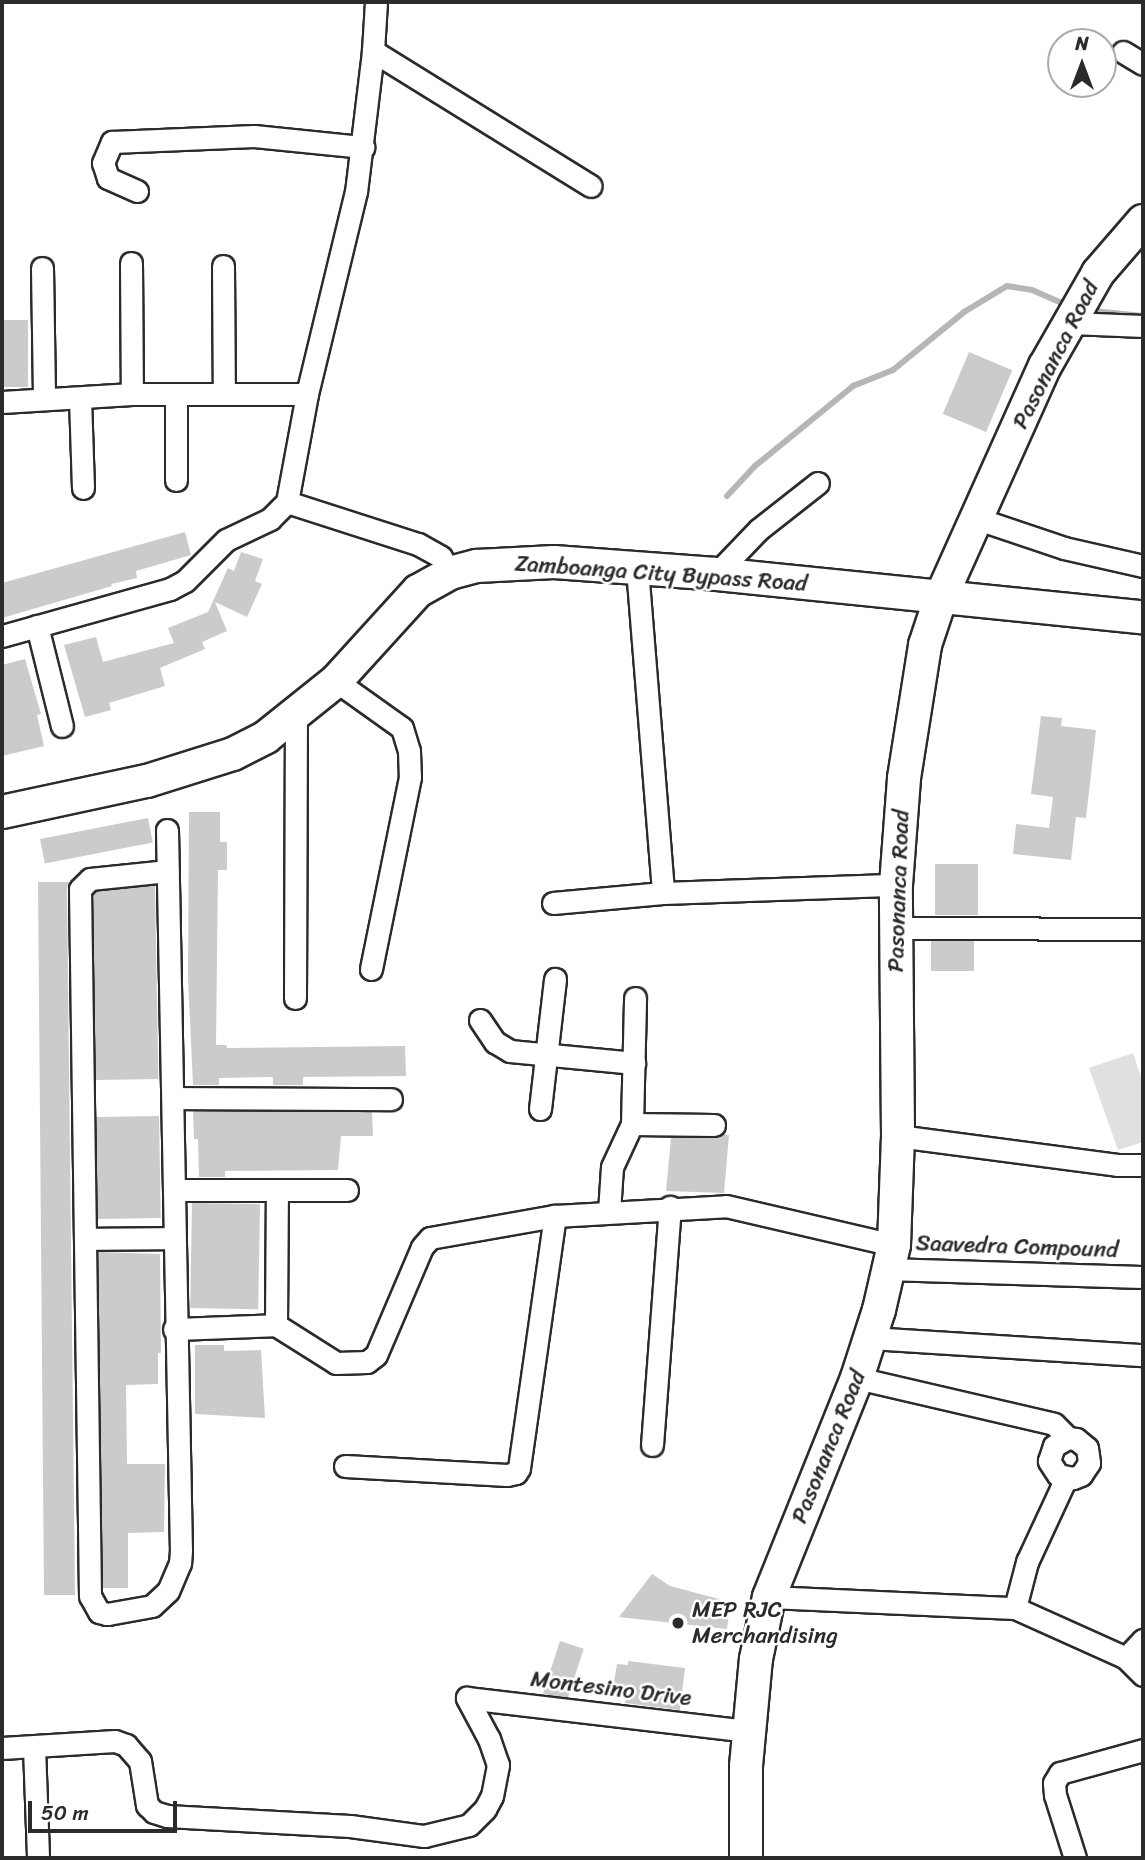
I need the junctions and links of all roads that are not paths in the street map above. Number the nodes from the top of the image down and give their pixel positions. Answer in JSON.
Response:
{"nodes":[{"id":1,"x":376,"y":2,"type":"edge"},
{"id":2,"x":373,"y":51,"type":"junction"},
{"id":3,"x":1123,"y":52,"type":"dead end"},
{"id":4,"x":1143,"y":64,"type":"edge"},
{"id":5,"x":363,"y":147,"type":"junction"},
{"id":6,"x":590,"y":186,"type":"dead end"},
{"id":7,"x":137,"y":191,"type":"dead end"},
{"id":8,"x":1143,"y":221,"type":"edge"},
{"id":9,"x":131,"y":263,"type":"dead end"},
{"id":10,"x":223,"y":266,"type":"dead end"},
{"id":11,"x":43,"y":268,"type":"dead end"},
{"id":12,"x":1069,"y":323,"type":"junction"},
{"id":13,"x":1143,"y":326,"type":"edge"},
{"id":14,"x":132,"y":394,"type":"junction"},
{"id":15,"x":225,"y":394,"type":"junction"},
{"id":16,"x":307,"y":394,"type":"junction"},
{"id":17,"x":176,"y":396,"type":"junction"},
{"id":18,"x":80,"y":398,"type":"junction"},
{"id":19,"x":44,"y":399,"type":"junction"},
{"id":20,"x":2,"y":402,"type":"edge"},
{"id":21,"x":176,"y":480,"type":"dead end"},
{"id":22,"x":818,"y":483,"type":"dead end"},
{"id":23,"x":83,"y":488,"type":"dead end"},
{"id":24,"x":287,"y":502,"type":"junction"},
{"id":25,"x":978,"y":519,"type":"junction"},
{"id":26,"x":1143,"y":566,"type":"edge"},
{"id":27,"x":637,"y":568,"type":"junction"},
{"id":28,"x":450,"y":573,"type":"junction"},
{"id":29,"x":716,"y":574,"type":"junction"},
{"id":30,"x":941,"y":597,"type":"junction"},
{"id":31,"x":1143,"y":617,"type":"edge"},
{"id":32,"x":37,"y":626,"type":"junction"},
{"id":33,"x":2,"y":636,"type":"edge"},
{"id":34,"x":336,"y":681,"type":"junction"},
{"id":35,"x":296,"y":715,"type":"junction"},
{"id":36,"x":62,"y":726,"type":"dead end"},
{"id":37,"x":2,"y":812,"type":"edge"},
{"id":38,"x":167,"y":830,"type":"dead end"},
{"id":39,"x":167,"y":871,"type":"junction"},
{"id":40,"x":896,"y":885,"type":"junction"},
{"id":41,"x":663,"y":893,"type":"junction"},
{"id":42,"x":553,"y":903,"type":"dead end"},
{"id":43,"x":894,"y":928,"type":"junction"},
{"id":44,"x":1143,"y":929,"type":"edge"},
{"id":45,"x":371,"y":969,"type":"dead end"},
{"id":46,"x":555,"y":979,"type":"dead end"},
{"id":47,"x":295,"y":998,"type":"dead end"},
{"id":48,"x":635,"y":998,"type":"dead end"},
{"id":49,"x":480,"y":1020,"type":"dead end"},
{"id":50,"x":547,"y":1055,"type":"junction"},
{"id":51,"x":634,"y":1063,"type":"junction"},
{"id":52,"x":175,"y":1098,"type":"junction"},
{"id":53,"x":391,"y":1099,"type":"dead end"},
{"id":54,"x":540,"y":1109,"type":"dead end"},
{"id":55,"x":632,"y":1124,"type":"junction"},
{"id":56,"x":714,"y":1125,"type":"dead end"},
{"id":57,"x":898,"y":1136,"type":"junction"},
{"id":58,"x":1143,"y":1165,"type":"edge"},
{"id":59,"x":175,"y":1190,"type":"junction"},
{"id":60,"x":347,"y":1190,"type":"dead end"},
{"id":61,"x":277,"y":1191,"type":"junction"},
{"id":62,"x":670,"y":1207,"type":"junction"},
{"id":63,"x":609,"y":1212,"type":"junction"},
{"id":64,"x":555,"y":1216,"type":"junction"},
{"id":65,"x":174,"y":1238,"type":"junction"},
{"id":66,"x":85,"y":1239,"type":"junction"},
{"id":67,"x":892,"y":1257,"type":"junction"},
{"id":68,"x":1143,"y":1277,"type":"edge"},
{"id":69,"x":275,"y":1325,"type":"junction"},
{"id":70,"x":174,"y":1329,"type":"junction"},
{"id":71,"x":870,"y":1338,"type":"junction"},
{"id":72,"x":1143,"y":1354,"type":"edge"},
{"id":73,"x":857,"y":1378,"type":"junction"},
{"id":74,"x":652,"y":1445,"type":"dead end"},
{"id":75,"x":345,"y":1466,"type":"dead end"},
{"id":76,"x":769,"y":1597,"type":"junction"},
{"id":77,"x":1016,"y":1608,"type":"junction"},
{"id":78,"x":1143,"y":1640,"type":"edge"},
{"id":79,"x":1126,"y":1658,"type":"junction"},
{"id":80,"x":1143,"y":1675,"type":"edge"},
{"id":81,"x":749,"y":1731,"type":"junction"},
{"id":82,"x":34,"y":1747,"type":"junction"},
{"id":83,"x":2,"y":1748,"type":"edge"},
{"id":84,"x":1143,"y":1751,"type":"edge"},
{"id":85,"x":38,"y":1858,"type":"edge"},
{"id":86,"x":746,"y":1858,"type":"edge"},
{"id":87,"x":1075,"y":1858,"type":"edge"}],
"edges":[{"from":1,"to":2,"type":"street"},
{"from":2,"to":5,"type":"street"},
{"from":2,"to":6,"type":"street"},
{"from":3,"to":4,"type":"street"},
{"from":5,"to":7,"type":"street"},
{"from":5,"to":16,"type":"street"},
{"from":8,"to":12,"type":"street","name":"Pasonanca Road"},
{"from":9,"to":14,"type":"street"},
{"from":10,"to":15,"type":"street"},
{"from":11,"to":19,"type":"street"},
{"from":12,"to":13,"type":"street"},
{"from":12,"to":25,"type":"street","name":"Pasonanca Road"},
{"from":14,"to":17,"type":"street"},
{"from":14,"to":18,"type":"street"},
{"from":15,"to":16,"type":"street"},
{"from":15,"to":17,"type":"street"},
{"from":16,"to":24,"type":"street"},
{"from":17,"to":21,"type":"street"},
{"from":18,"to":19,"type":"street"},
{"from":18,"to":23,"type":"street"},
{"from":19,"to":20,"type":"street"},
{"from":22,"to":29,"type":"street"},
{"from":24,"to":28,"type":"street"},
{"from":24,"to":32,"type":"street"},
{"from":25,"to":26,"type":"street"},
{"from":25,"to":30,"type":"street","name":"Pasonanca Road"},
{"from":27,"to":28,"type":"street","name":"Zamboanga City Bypass Road"},
{"from":27,"to":29,"type":"street","name":"Zamboanga City Bypass Road"},
{"from":27,"to":41,"type":"street"},
{"from":28,"to":34,"type":"street","name":"Zamboanga City Bypass Road"},
{"from":29,"to":30,"type":"street","name":"Zamboanga City Bypass Road"},
{"from":30,"to":31,"type":"street","name":"Zamboanga City Bypass Road"},
{"from":30,"to":40,"type":"street","name":"Pasonanca Road"},
{"from":32,"to":33,"type":"street"},
{"from":32,"to":36,"type":"street"},
{"from":34,"to":35,"type":"street","name":"Zamboanga City Bypass Road"},
{"from":34,"to":45,"type":"street"},
{"from":35,"to":37,"type":"street","name":"Zamboanga City Bypass Road"},
{"from":35,"to":47,"type":"street"},
{"from":38,"to":39,"type":"street"},
{"from":39,"to":52,"type":"street"},
{"from":39,"to":66,"type":"street"},
{"from":40,"to":41,"type":"street"},
{"from":40,"to":43,"type":"street","name":"Pasonanca Road"},
{"from":41,"to":42,"type":"street"},
{"from":43,"to":44,"type":"street"},
{"from":43,"to":57,"type":"street","name":"Pasonanca Road"},
{"from":46,"to":50,"type":"street"},
{"from":48,"to":51,"type":"street"},
{"from":49,"to":50,"type":"street"},
{"from":50,"to":51,"type":"street"},
{"from":50,"to":54,"type":"street"},
{"from":51,"to":55,"type":"street"},
{"from":52,"to":53,"type":"street"},
{"from":52,"to":59,"type":"street"},
{"from":55,"to":56,"type":"street"},
{"from":55,"to":63,"type":"street"},
{"from":57,"to":58,"type":"street"},
{"from":57,"to":67,"type":"street","name":"Pasonanca Road"},
{"from":59,"to":61,"type":"street"},
{"from":59,"to":65,"type":"street"},
{"from":60,"to":61,"type":"street"},
{"from":61,"to":69,"type":"street"},
{"from":62,"to":63,"type":"street","name":"Saavedra Compound"},
{"from":62,"to":67,"type":"street","name":"Saavedra Compound"},
{"from":62,"to":74,"type":"street"},
{"from":63,"to":64,"type":"street","name":"Saavedra Compound"},
{"from":64,"to":69,"type":"street","name":"Saavedra Compound"},
{"from":64,"to":75,"type":"street"},
{"from":65,"to":66,"type":"street"},
{"from":65,"to":70,"type":"street"},
{"from":66,"to":70,"type":"street"},
{"from":67,"to":68,"type":"street","name":"Saavedra Compound"},
{"from":67,"to":71,"type":"street","name":"Pasonanca Road"},
{"from":69,"to":70,"type":"street"},
{"from":71,"to":72,"type":"street"},
{"from":71,"to":73,"type":"street","name":"Pasonanca Road"},
{"from":73,"to":76,"type":"street","name":"Pasonanca Road"},
{"from":73,"to":77,"type":"street"},
{"from":76,"to":77,"type":"street"},
{"from":76,"to":81,"type":"street","name":"Pasonanca Road"},
{"from":77,"to":79,"type":"street"},
{"from":78,"to":79,"type":"street"},
{"from":79,"to":80,"type":"street"},
{"from":81,"to":82,"type":"street","name":"Montesino Drive"},
{"from":81,"to":86,"type":"street","name":"Pasonanca Road"},
{"from":82,"to":83,"type":"street"},
{"from":82,"to":85,"type":"street"},
{"from":84,"to":87,"type":"street"}]}
